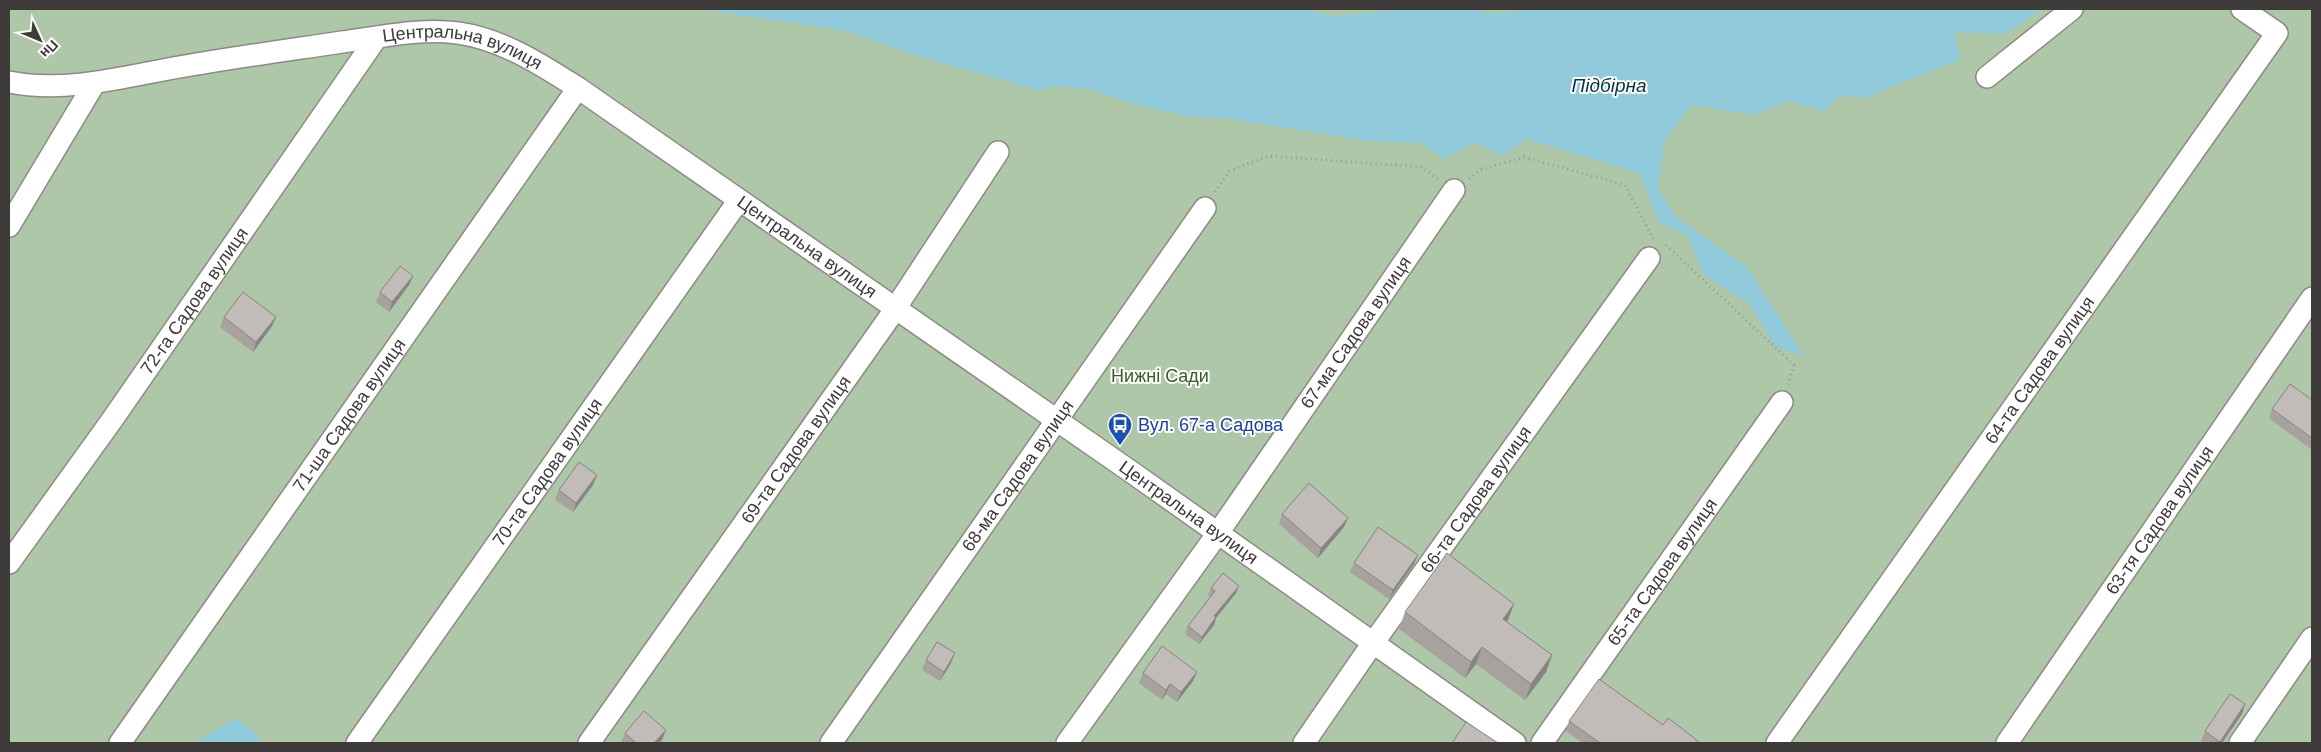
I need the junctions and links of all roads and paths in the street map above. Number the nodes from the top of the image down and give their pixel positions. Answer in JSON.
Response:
{"nodes":[{"id":1,"x":2072,"y":9,"type":"edge"},
{"id":2,"x":2242,"y":9,"type":"edge"},
{"id":3,"x":377,"y":37,"type":"junction"},
{"id":4,"x":1987,"y":77,"type":"dead end"},
{"id":5,"x":9,"y":82,"type":"edge"},
{"id":6,"x":94,"y":84,"type":"junction"},
{"id":7,"x":578,"y":88,"type":"junction"},
{"id":8,"x":998,"y":152,"type":"dead end"},
{"id":9,"x":1454,"y":190,"type":"joint"},
{"id":10,"x":739,"y":200,"type":"junction"},
{"id":11,"x":1205,"y":208,"type":"joint"},
{"id":12,"x":9,"y":226,"type":"edge"},
{"id":13,"x":1649,"y":258,"type":"dead end"},
{"id":14,"x":2312,"y":298,"type":"edge"},
{"id":15,"x":895,"y":309,"type":"junction"},
{"id":16,"x":1782,"y":402,"type":"dead end"},
{"id":17,"x":1057,"y":421,"type":"junction"},
{"id":18,"x":1218,"y":533,"type":"junction"},
{"id":19,"x":9,"y":563,"type":"edge"},
{"id":20,"x":2312,"y":638,"type":"edge"},
{"id":21,"x":1374,"y":643,"type":"junction"},
{"id":22,"x":120,"y":743,"type":"edge"},
{"id":23,"x":358,"y":743,"type":"edge"},
{"id":24,"x":589,"y":743,"type":"edge"},
{"id":25,"x":831,"y":743,"type":"edge"},
{"id":26,"x":1067,"y":743,"type":"edge"},
{"id":27,"x":1304,"y":743,"type":"edge"},
{"id":28,"x":1515,"y":743,"type":"edge"},
{"id":29,"x":1542,"y":743,"type":"edge"},
{"id":30,"x":1777,"y":743,"type":"edge"},
{"id":31,"x":2007,"y":743,"type":"edge"},
{"id":32,"x":2240,"y":743,"type":"edge"}],
"edges":[{"from":1,"to":4,"type":"street"},
{"from":2,"to":30,"type":"street","name":"64-та Садова вулиця"},
{"from":3,"to":6,"type":"street","name":"Центральна вулиця"},
{"from":3,"to":7,"type":"street","name":"Центральна вулиця"},
{"from":3,"to":19,"type":"street","name":"72-га Садова вулиця"},
{"from":5,"to":6,"type":"street","name":"Центральна вулиця"},
{"from":6,"to":12,"type":"street"},
{"from":7,"to":10,"type":"street","name":"Центральна вулиця"},
{"from":7,"to":22,"type":"street","name":"71-ша Садова вулиця"},
{"from":8,"to":15,"type":"street","name":"69-та Садова вулиця"},
{"from":9,"to":11,"type":"path"},
{"from":9,"to":18,"type":"street","name":"67-ма Садова вулиця"},
{"from":10,"to":15,"type":"street","name":"Центральна вулиця"},
{"from":10,"to":23,"type":"street","name":"70-та Садова вулиця"},
{"from":11,"to":17,"type":"street","name":"68-ма Садова вулиця"},
{"from":13,"to":21,"type":"street","name":"66-та Садова вулиця"},
{"from":14,"to":31,"type":"street","name":"63-тя Садова вулиця"},
{"from":15,"to":17,"type":"street","name":"Центральна вулиця"},
{"from":15,"to":24,"type":"street","name":"69-та Садова вулиця"},
{"from":16,"to":29,"type":"street","name":"65-та Садова вулиця"},
{"from":17,"to":18,"type":"street","name":"Центральна вулиця"},
{"from":17,"to":25,"type":"street","name":"68-ма Садова вулиця"},
{"from":18,"to":21,"type":"street","name":"Центральна вулиця"},
{"from":18,"to":26,"type":"street","name":"67-ма Садова вулиця"},
{"from":20,"to":32,"type":"street"},
{"from":21,"to":27,"type":"street","name":"66-та Садова вулиця"},
{"from":21,"to":28,"type":"street","name":"Центральна вулиця"}]}
